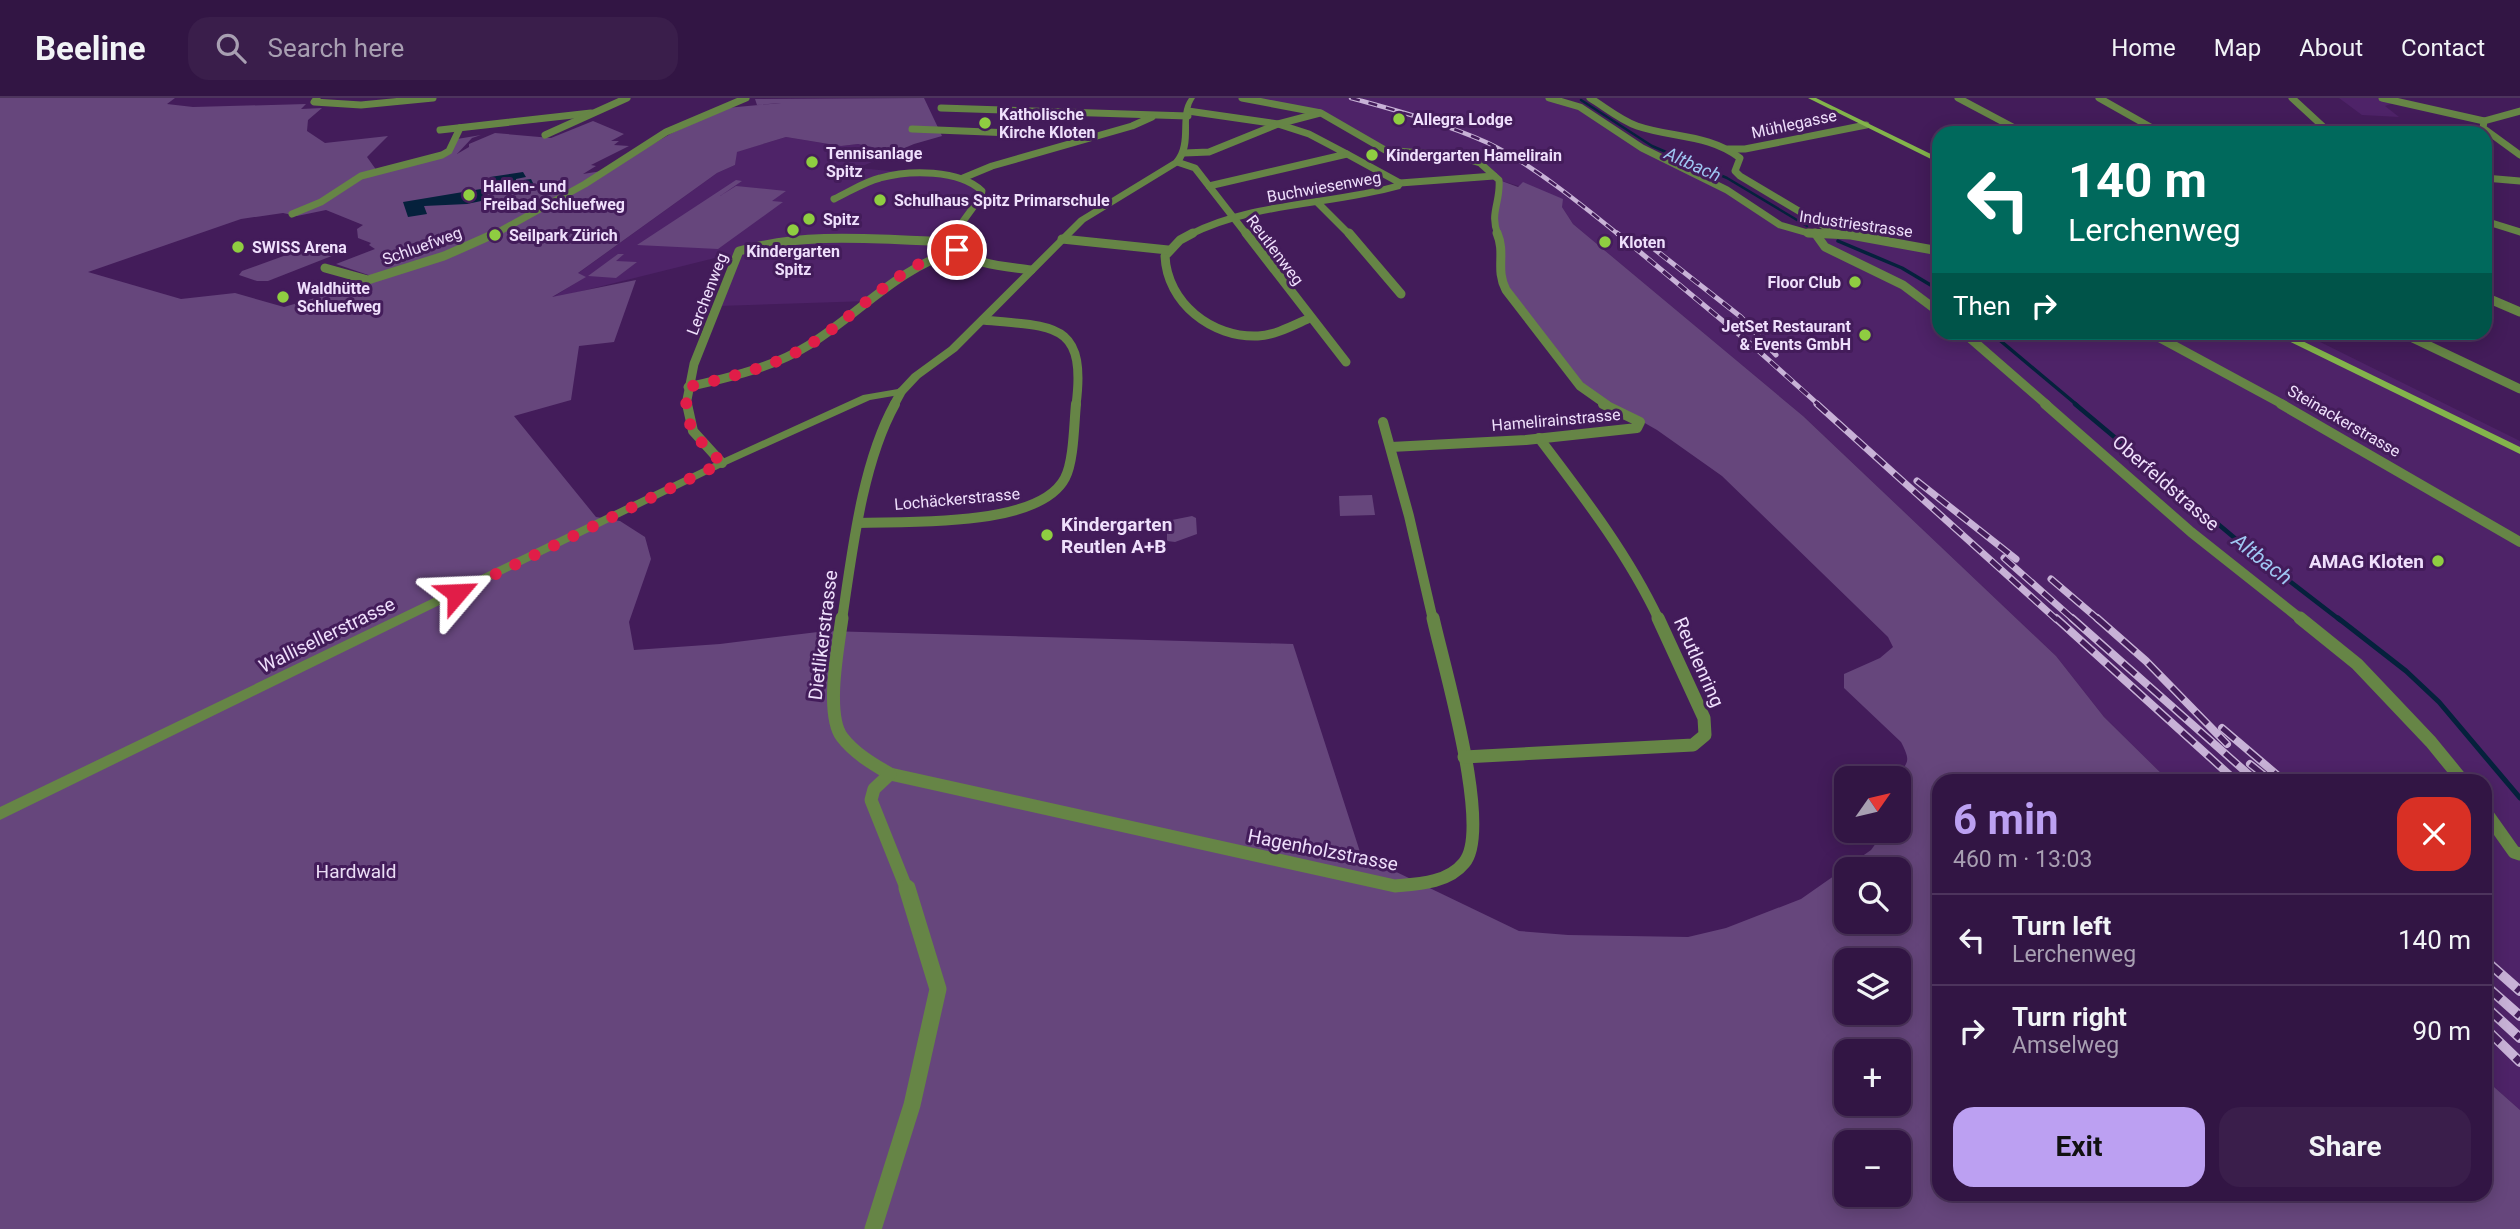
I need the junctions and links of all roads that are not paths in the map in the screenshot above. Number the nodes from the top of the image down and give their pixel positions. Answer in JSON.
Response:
{"nodes":[{"id":1,"x":317,"y":98,"type":"edge"},
{"id":2,"x":433,"y":98,"type":"edge"},
{"id":3,"x":627,"y":98,"type":"edge"},
{"id":4,"x":746,"y":98,"type":"edge"},
{"id":5,"x":1242,"y":98,"type":"edge"},
{"id":6,"x":1551,"y":98,"type":"edge"},
{"id":7,"x":1590,"y":98,"type":"edge"},
{"id":8,"x":1811,"y":98,"type":"edge"},
{"id":9,"x":1958,"y":98,"type":"edge"},
{"id":10,"x":2099,"y":98,"type":"edge"},
{"id":11,"x":2291,"y":98,"type":"edge"},
{"id":12,"x":2382,"y":98,"type":"edge"},
{"id":13,"x":1187,"y":105,"type":"edge"},
{"id":14,"x":941,"y":108,"type":"dead end"},
{"id":15,"x":2520,"y":111,"type":"edge"},
{"id":16,"x":591,"y":113,"type":"junction"},
{"id":17,"x":1321,"y":113,"type":"junction"},
{"id":18,"x":1154,"y":116,"type":"junction"},
{"id":19,"x":2484,"y":121,"type":"junction"},
{"id":20,"x":1278,"y":124,"type":"junction"},
{"id":21,"x":1866,"y":125,"type":"junction"},
{"id":22,"x":2011,"y":126,"type":"edge"},
{"id":23,"x":2149,"y":126,"type":"edge"},
{"id":24,"x":2322,"y":126,"type":"edge"},
{"id":25,"x":2483,"y":126,"type":"edge"},
{"id":26,"x":460,"y":128,"type":"junction"},
{"id":27,"x":912,"y":129,"type":"dead end"},
{"id":28,"x":440,"y":130,"type":"dead end"},
{"id":29,"x":2492,"y":134,"type":"edge"},
{"id":30,"x":545,"y":135,"type":"dead end"},
{"id":31,"x":1092,"y":137,"type":"junction"},
{"id":32,"x":1728,"y":149,"type":"junction"},
{"id":33,"x":1184,"y":153,"type":"junction"},
{"id":34,"x":1347,"y":154,"type":"junction"},
{"id":35,"x":2519,"y":154,"type":"edge"},
{"id":36,"x":1932,"y":158,"type":"edge"},
{"id":37,"x":1178,"y":162,"type":"junction"},
{"id":38,"x":1494,"y":176,"type":"junction"},
{"id":39,"x":963,"y":178,"type":"junction"},
{"id":40,"x":2492,"y":179,"type":"edge"},
{"id":41,"x":2520,"y":181,"type":"edge"},
{"id":42,"x":1400,"y":183,"type":"junction"},
{"id":43,"x":1209,"y":186,"type":"junction"},
{"id":44,"x":834,"y":199,"type":"dead end"},
{"id":45,"x":1317,"y":202,"type":"junction"},
{"id":46,"x":292,"y":214,"type":"dead end"},
{"id":47,"x":1233,"y":218,"type":"junction"},
{"id":48,"x":2492,"y":223,"type":"edge"},
{"id":49,"x":2520,"y":232,"type":"edge"},
{"id":50,"x":1815,"y":233,"type":"junction"},
{"id":51,"x":1837,"y":234,"type":"junction"},
{"id":52,"x":1062,"y":239,"type":"junction"},
{"id":53,"x":955,"y":246,"type":"junction"},
{"id":54,"x":1168,"y":250,"type":"junction"},
{"id":55,"x":1932,"y":250,"type":"edge"},
{"id":56,"x":325,"y":268,"type":"dead end"},
{"id":57,"x":1031,"y":270,"type":"junction"},
{"id":58,"x":1401,"y":294,"type":"dead end"},
{"id":59,"x":2492,"y":300,"type":"edge"},
{"id":60,"x":1932,"y":307,"type":"edge"},
{"id":61,"x":2520,"y":312,"type":"edge"},
{"id":62,"x":1310,"y":318,"type":"junction"},
{"id":63,"x":984,"y":320,"type":"junction"},
{"id":64,"x":1972,"y":340,"type":"edge"},
{"id":65,"x":2164,"y":340,"type":"edge"},
{"id":66,"x":2292,"y":340,"type":"edge"},
{"id":67,"x":2305,"y":340,"type":"edge"},
{"id":68,"x":2417,"y":340,"type":"edge"},
{"id":69,"x":1346,"y":362,"type":"dead end"},
{"id":70,"x":688,"y":387,"type":"junction"},
{"id":71,"x":2520,"y":389,"type":"edge"},
{"id":72,"x":901,"y":392,"type":"junction"},
{"id":73,"x":2456,"y":419,"type":"junction"},
{"id":74,"x":1382,"y":422,"type":"dead end"},
{"id":75,"x":1539,"y":438,"type":"junction"},
{"id":76,"x":1391,"y":447,"type":"junction"},
{"id":77,"x":2520,"y":451,"type":"edge"},
{"id":78,"x":722,"y":463,"type":"junction"},
{"id":79,"x":858,"y":523,"type":"junction"},
{"id":80,"x":2520,"y":542,"type":"edge"},
{"id":81,"x":1464,"y":757,"type":"junction"},
{"id":82,"x":890,"y":774,"type":"junction"},
{"id":83,"x":2457,"y":774,"type":"edge"},
{"id":84,"x":0,"y":814,"type":"edge"},
{"id":85,"x":2492,"y":821,"type":"edge"},
{"id":86,"x":2520,"y":854,"type":"edge"},
{"id":87,"x":873,"y":1229,"type":"edge"}],
"edges":[{"from":1,"to":2,"type":"street"},
{"from":3,"to":16,"type":"street"},
{"from":4,"to":56,"type":"street","name":"Schluefweg"},
{"from":5,"to":17,"type":"street"},
{"from":6,"to":50,"type":"street","name":"Industriestrasse"},
{"from":7,"to":32,"type":"street"},
{"from":8,"to":21,"type":"main road"},
{"from":9,"to":22,"type":"street"},
{"from":10,"to":23,"type":"street"},
{"from":11,"to":24,"type":"street"},
{"from":12,"to":19,"type":"street"},
{"from":13,"to":18,"type":"street"},
{"from":13,"to":20,"type":"street"},
{"from":13,"to":33,"type":"street","name":"Dietlikerstrasse"},
{"from":14,"to":18,"type":"street"},
{"from":15,"to":19,"type":"street"},
{"from":16,"to":26,"type":"street"},
{"from":16,"to":30,"type":"street"},
{"from":17,"to":20,"type":"street"},
{"from":17,"to":38,"type":"street"},
{"from":18,"to":31,"type":"street"},
{"from":19,"to":25,"type":"street"},
{"from":20,"to":33,"type":"street"},
{"from":20,"to":34,"type":"street","name":"Buchwiesenweg"},
{"from":21,"to":32,"type":"street","name":"Mühlegasse"},
{"from":21,"to":36,"type":"main road"},
{"from":26,"to":28,"type":"street"},
{"from":26,"to":46,"type":"street"},
{"from":27,"to":31,"type":"street"},
{"from":29,"to":35,"type":"street"},
{"from":31,"to":39,"type":"street"},
{"from":32,"to":51,"type":"street"},
{"from":33,"to":37,"type":"street","name":"Dietlikerstrasse"},
{"from":34,"to":42,"type":"street","name":"Buchwiesenweg"},
{"from":34,"to":43,"type":"street"},
{"from":37,"to":43,"type":"street","name":"Reutlenweg"},
{"from":37,"to":52,"type":"street","name":"Dietlikerstrasse"},
{"from":38,"to":42,"type":"street"},
{"from":38,"to":75,"type":"street","name":"Hamelirainstrasse"},
{"from":39,"to":44,"type":"street"},
{"from":39,"to":53,"type":"street"},
{"from":40,"to":41,"type":"street"},
{"from":42,"to":45,"type":"street","name":"Buchwiesenweg"},
{"from":43,"to":47,"type":"street","name":"Reutlenweg"},
{"from":45,"to":47,"type":"street","name":"Buchwiesenweg"},
{"from":45,"to":58,"type":"street"},
{"from":47,"to":54,"type":"street","name":"Buchwiesenweg"},
{"from":47,"to":62,"type":"street","name":"Reutlenweg"},
{"from":48,"to":49,"type":"street"},
{"from":50,"to":51,"type":"street","name":"Industriestrasse"},
{"from":50,"to":60,"type":"street"},
{"from":51,"to":55,"type":"street","name":"Industriestrasse"},
{"from":52,"to":54,"type":"street"},
{"from":52,"to":57,"type":"street","name":"Dietlikerstrasse"},
{"from":53,"to":57,"type":"street"},
{"from":53,"to":70,"type":"street"},
{"from":53,"to":70,"type":"street","name":"Lerchenweg"},
{"from":54,"to":62,"type":"street"},
{"from":57,"to":63,"type":"street","name":"Dietlikerstrasse"},
{"from":59,"to":61,"type":"street"},
{"from":62,"to":69,"type":"street","name":"Reutlenweg"},
{"from":63,"to":72,"type":"street","name":"Dietlikerstrasse"},
{"from":63,"to":79,"type":"street","name":"Lochäckerstrasse"},
{"from":64,"to":83,"type":"street","name":"Oberfeldstrasse"},
{"from":65,"to":80,"type":"street","name":"Steinackerstrasse"},
{"from":66,"to":73,"type":"main road"},
{"from":67,"to":73,"type":"main road"},
{"from":68,"to":71,"type":"street"},
{"from":70,"to":78,"type":"street","name":"Lerchenweg"},
{"from":72,"to":78,"type":"street","name":"Wallisellerstrasse"},
{"from":72,"to":79,"type":"street","name":"Dietlikerstrasse"},
{"from":73,"to":77,"type":"main road"},
{"from":74,"to":76,"type":"street","name":"Hagenholzstrasse"},
{"from":75,"to":76,"type":"street","name":"Hamelirainstrasse"},
{"from":75,"to":81,"type":"street","name":"Reutlenring"},
{"from":76,"to":81,"type":"street","name":"Hagenholzstrasse"},
{"from":78,"to":84,"type":"street","name":"Wallisellerstrasse"},
{"from":79,"to":82,"type":"street","name":"Dietlikerstrasse"},
{"from":81,"to":82,"type":"street","name":"Hagenholzstrasse"},
{"from":82,"to":87,"type":"street"},
{"from":85,"to":86,"type":"street"}]}
